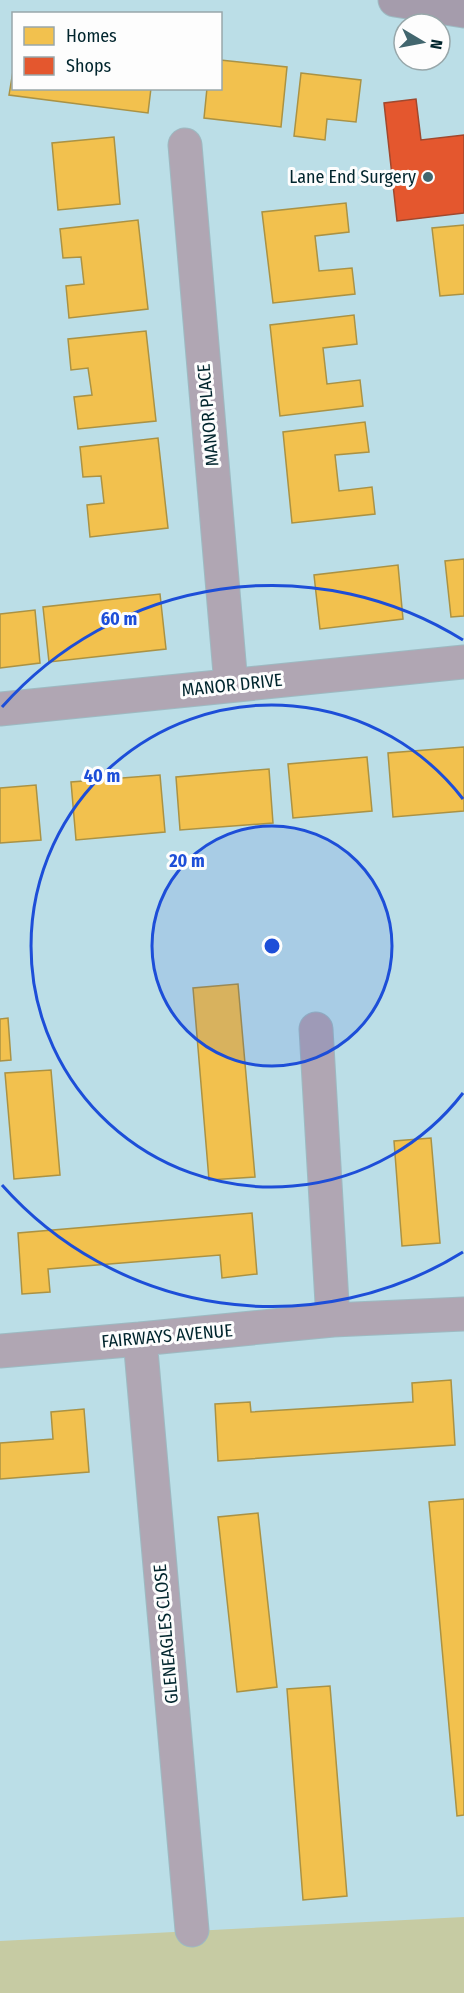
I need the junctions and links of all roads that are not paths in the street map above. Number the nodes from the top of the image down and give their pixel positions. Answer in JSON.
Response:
{"nodes":[{"id":1,"x":395,"y":0,"type":"edge"},
{"id":2,"x":464,"y":11,"type":"edge"},
{"id":3,"x":185,"y":145,"type":"dead end"},
{"id":4,"x":464,"y":662,"type":"edge"},
{"id":5,"x":231,"y":685,"type":"junction"},
{"id":6,"x":0,"y":709,"type":"edge"},
{"id":7,"x":315,"y":1029,"type":"dead end"},
{"id":8,"x":464,"y":1314,"type":"edge"},
{"id":9,"x":333,"y":1320,"type":"junction"},
{"id":10,"x":140,"y":1339,"type":"junction"},
{"id":11,"x":0,"y":1351,"type":"edge"},
{"id":12,"x":192,"y":1930,"type":"dead end"}],
"edges":[{"from":1,"to":2,"type":"main road"},
{"from":3,"to":5,"type":"street","name":"MANOR PLACE"},
{"from":4,"to":5,"type":"street","name":"MANOR DRIVE"},
{"from":5,"to":6,"type":"street","name":"MANOR DRIVE"},
{"from":7,"to":9,"type":"street"},
{"from":8,"to":9,"type":"street","name":"FAIRWAYS AVENUE"},
{"from":9,"to":10,"type":"street","name":"FAIRWAYS AVENUE"},
{"from":10,"to":11,"type":"street","name":"FAIRWAYS AVENUE"},
{"from":10,"to":12,"type":"street","name":"GLENEAGLES CLOSE"}]}
